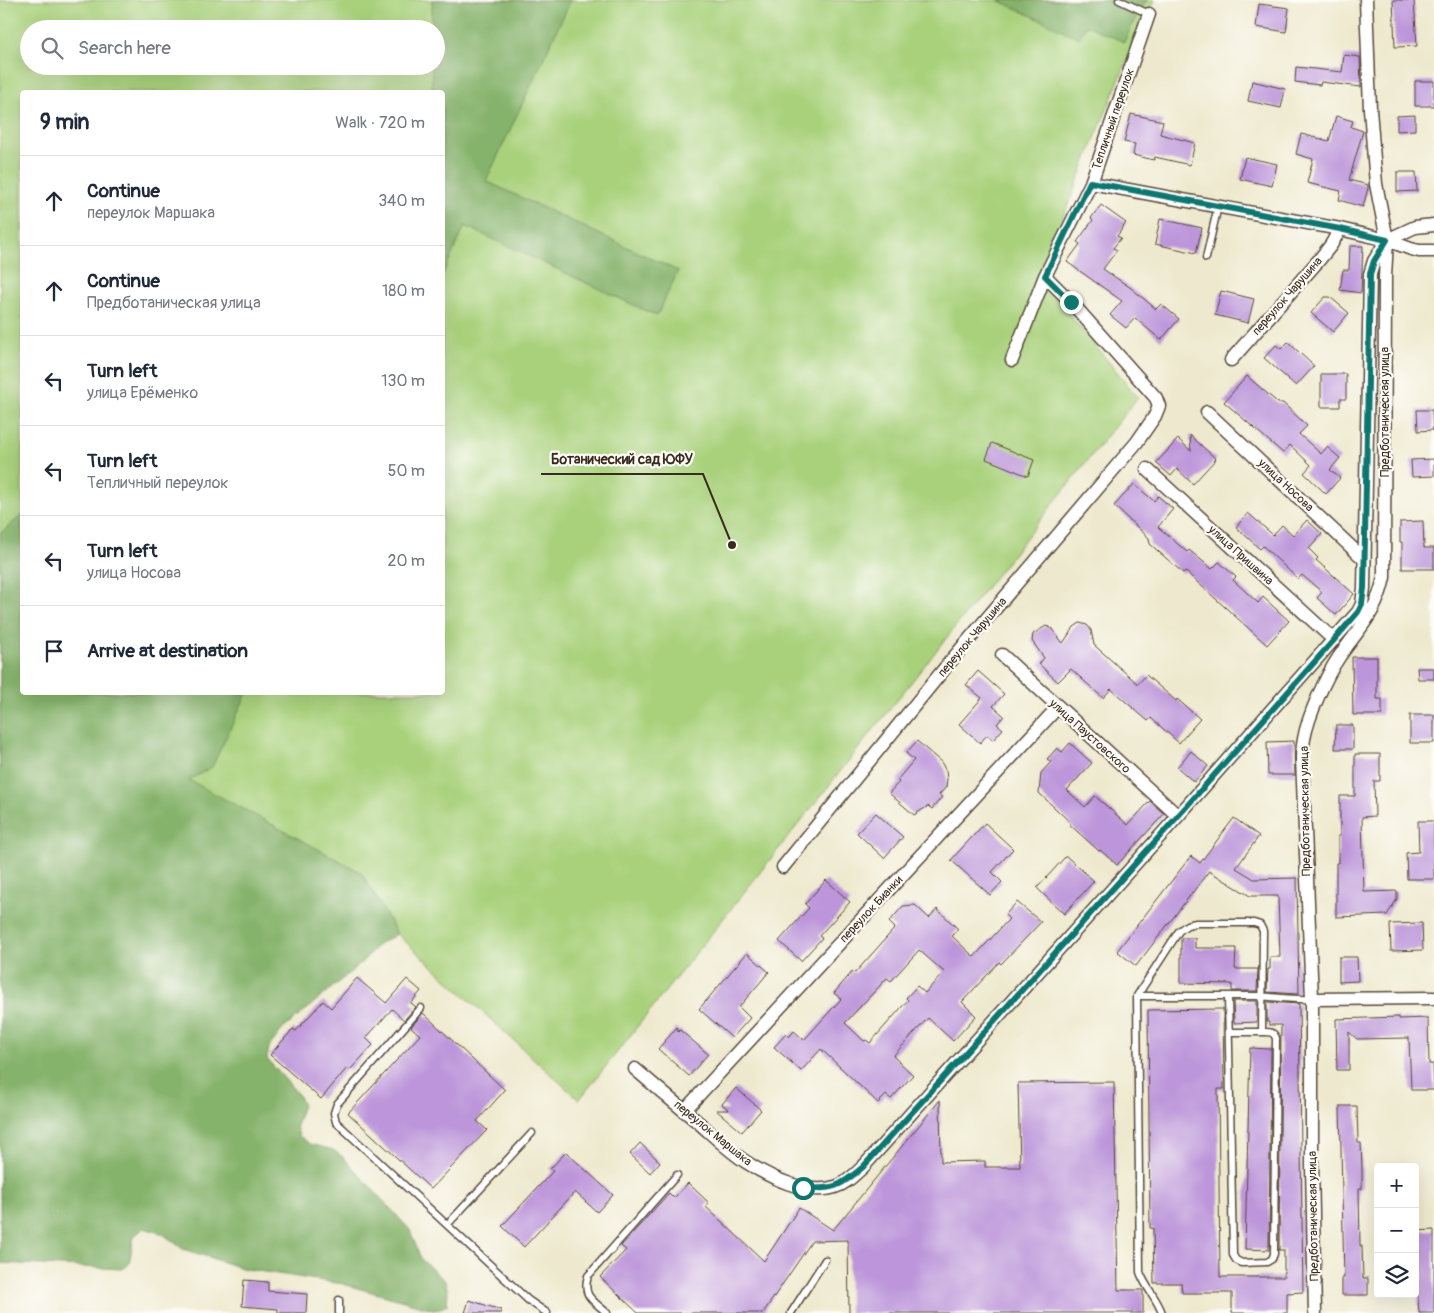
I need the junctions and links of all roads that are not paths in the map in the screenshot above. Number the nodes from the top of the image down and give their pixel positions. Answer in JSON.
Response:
{"nodes":[{"id":1,"x":1119,"y":0,"type":"edge"},
{"id":2,"x":1366,"y":0,"type":"edge"},
{"id":3,"x":1149,"y":14,"type":"joint"},
{"id":4,"x":1090,"y":182,"type":"junction"},
{"id":5,"x":1218,"y":206,"type":"junction"},
{"id":6,"x":1434,"y":226,"type":"edge"},
{"id":7,"x":1340,"y":229,"type":"junction"},
{"id":8,"x":1387,"y":240,"type":"junction"},
{"id":9,"x":1434,"y":251,"type":"edge"},
{"id":10,"x":1206,"y":258,"type":"dead end"},
{"id":11,"x":1045,"y":276,"type":"junction"},
{"id":12,"x":1012,"y":360,"type":"dead end"},
{"id":13,"x":1231,"y":360,"type":"dead end"},
{"id":14,"x":1207,"y":412,"type":"dead end"},
{"id":15,"x":1147,"y":469,"type":"dead end"},
{"id":16,"x":1364,"y":559,"type":"junction"},
{"id":17,"x":1334,"y":640,"type":"junction"},
{"id":18,"x":1002,"y":655,"type":"dead end"},
{"id":19,"x":1058,"y":707,"type":"junction"},
{"id":20,"x":1178,"y":816,"type":"junction"},
{"id":21,"x":783,"y":868,"type":"dead end"},
{"id":22,"x":1137,"y":996,"type":"junction"},
{"id":23,"x":1228,"y":996,"type":"junction"},
{"id":24,"x":1263,"y":996,"type":"junction"},
{"id":25,"x":1434,"y":998,"type":"edge"},
{"id":26,"x":1312,"y":999,"type":"junction"},
{"id":27,"x":421,"y":1008,"type":"dead end"},
{"id":28,"x":1229,"y":1032,"type":"junction"},
{"id":29,"x":1262,"y":1032,"type":"junction"},
{"id":30,"x":635,"y":1069,"type":"dead end"},
{"id":31,"x":684,"y":1111,"type":"junction"},
{"id":32,"x":532,"y":1133,"type":"dead end"},
{"id":33,"x":677,"y":1175,"type":"dead end"},
{"id":34,"x":447,"y":1225,"type":"junction"},
{"id":35,"x":825,"y":1260,"type":"dead end"},
{"id":36,"x":339,"y":1300,"type":"dead end"},
{"id":37,"x":339,"y":1313,"type":"edge"},
{"id":38,"x":547,"y":1313,"type":"edge"},
{"id":39,"x":607,"y":1313,"type":"edge"},
{"id":40,"x":791,"y":1313,"type":"edge"},
{"id":41,"x":1162,"y":1313,"type":"edge"},
{"id":42,"x":1315,"y":1313,"type":"edge"}],
"edges":[{"from":1,"to":3,"type":"lane"},
{"from":2,"to":8,"type":"street","name":"Предботаническая улица"},
{"from":3,"to":4,"type":"street","name":"Тепличный переулок"},
{"from":4,"to":5,"type":"street"},
{"from":4,"to":11,"type":"street","name":"Тепличный переулок"},
{"from":5,"to":7,"type":"street"},
{"from":5,"to":10,"type":"lane"},
{"from":6,"to":8,"type":"street"},
{"from":7,"to":8,"type":"street"},
{"from":7,"to":13,"type":"street","name":"переулок Чарушина"},
{"from":8,"to":9,"type":"street"},
{"from":8,"to":16,"type":"street","name":"Предботаническая улица"},
{"from":8,"to":26,"type":"street","name":"Предботаническая улица"},
{"from":11,"to":12,"type":"street","name":"Тепличный переулок"},
{"from":11,"to":21,"type":"street","name":"переулок Чарушина"},
{"from":14,"to":16,"type":"street","name":"улица Носова"},
{"from":15,"to":17,"type":"street","name":"улица Пришвина"},
{"from":16,"to":17,"type":"street","name":"Предботаническая улица"},
{"from":17,"to":20,"type":"street","name":"переулок Маршака"},
{"from":18,"to":19,"type":"street","name":"улица Паустовского"},
{"from":19,"to":20,"type":"street","name":"улица Паустовского"},
{"from":19,"to":31,"type":"street","name":"переулок Бианки"},
{"from":20,"to":31,"type":"street","name":"переулок Маршака"},
{"from":22,"to":23,"type":"lane"},
{"from":22,"to":24,"type":"lane"},
{"from":22,"to":41,"type":"lane"},
{"from":23,"to":24,"type":"lane"},
{"from":23,"to":28,"type":"lane"},
{"from":24,"to":26,"type":"lane"},
{"from":24,"to":29,"type":"lane"},
{"from":25,"to":26,"type":"street"},
{"from":26,"to":42,"type":"street","name":"Предботаническая улица"},
{"from":27,"to":34,"type":"lane"},
{"from":28,"to":29,"type":"lane"},
{"from":28,"to":29,"type":"lane"},
{"from":30,"to":31,"type":"street","name":"переулок Маршака"},
{"from":32,"to":34,"type":"lane"},
{"from":33,"to":39,"type":"lane"},
{"from":34,"to":38,"type":"lane"},
{"from":35,"to":40,"type":"lane"},
{"from":36,"to":37,"type":"lane"}]}
